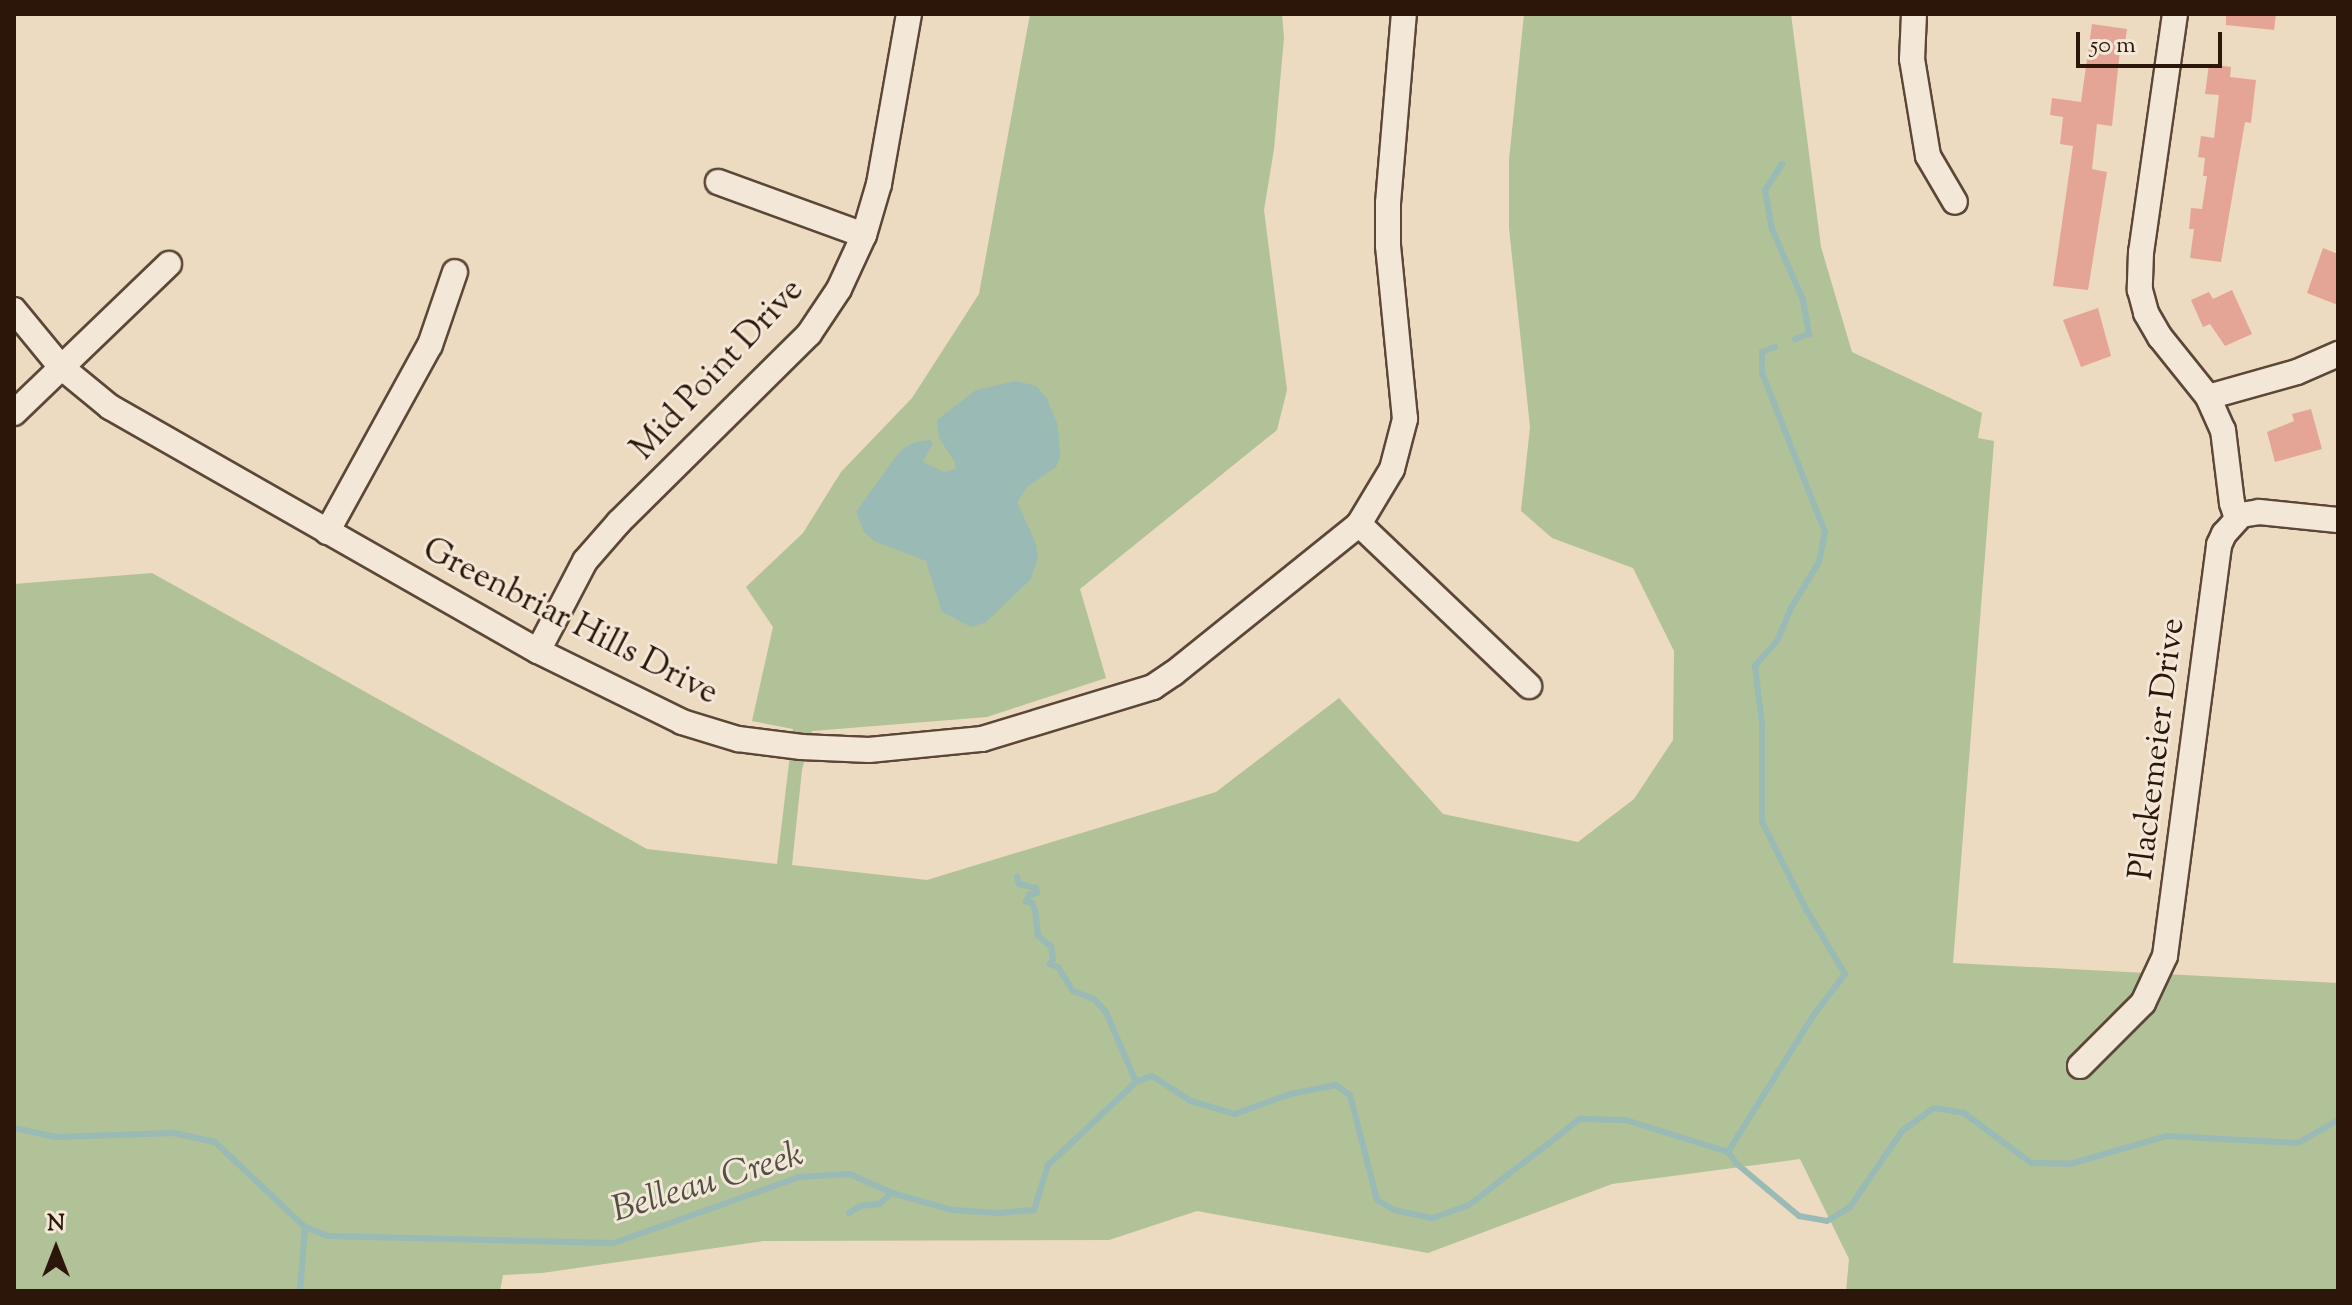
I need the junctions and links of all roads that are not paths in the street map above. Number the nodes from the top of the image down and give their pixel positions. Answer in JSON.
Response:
{"nodes":[{"id":1,"x":909,"y":14,"type":"edge"},
{"id":2,"x":1404,"y":14,"type":"edge"},
{"id":3,"x":1914,"y":14,"type":"edge"},
{"id":4,"x":2175,"y":14,"type":"edge"},
{"id":5,"x":718,"y":182,"type":"dead end"},
{"id":6,"x":1955,"y":202,"type":"dead end"},
{"id":7,"x":864,"y":235,"type":"junction"},
{"id":8,"x":169,"y":264,"type":"dead end"},
{"id":9,"x":455,"y":272,"type":"dead end"},
{"id":10,"x":14,"y":310,"type":"edge"},
{"id":11,"x":2338,"y":354,"type":"edge"},
{"id":12,"x":60,"y":366,"type":"junction"},
{"id":13,"x":2208,"y":397,"type":"junction"},
{"id":14,"x":14,"y":413,"type":"edge"},
{"id":15,"x":2237,"y":518,"type":"junction"},
{"id":16,"x":2338,"y":520,"type":"edge"},
{"id":17,"x":1359,"y":524,"type":"junction"},
{"id":18,"x":327,"y":532,"type":"junction"},
{"id":19,"x":538,"y":651,"type":"junction"},
{"id":20,"x":1529,"y":686,"type":"dead end"},
{"id":21,"x":2080,"y":1066,"type":"dead end"}],
"edges":[{"from":1,"to":7,"type":"street","name":"Mid Point Drive"},
{"from":2,"to":17,"type":"street","name":"Greenbriar Hills Drive"},
{"from":3,"to":6,"type":"street"},
{"from":4,"to":13,"type":"street"},
{"from":5,"to":7,"type":"street"},
{"from":7,"to":19,"type":"street","name":"Mid Point Drive"},
{"from":8,"to":12,"type":"street"},
{"from":9,"to":18,"type":"street"},
{"from":10,"to":12,"type":"street","name":"Greenbriar Hills Drive"},
{"from":11,"to":13,"type":"street"},
{"from":12,"to":14,"type":"street"},
{"from":12,"to":18,"type":"street","name":"Greenbriar Hills Drive"},
{"from":13,"to":15,"type":"street"},
{"from":15,"to":16,"type":"street"},
{"from":15,"to":21,"type":"street","name":"Plackemeier Drive"},
{"from":17,"to":19,"type":"street","name":"Greenbriar Hills Drive"},
{"from":17,"to":20,"type":"street"},
{"from":18,"to":19,"type":"street","name":"Greenbriar Hills Drive"}]}
